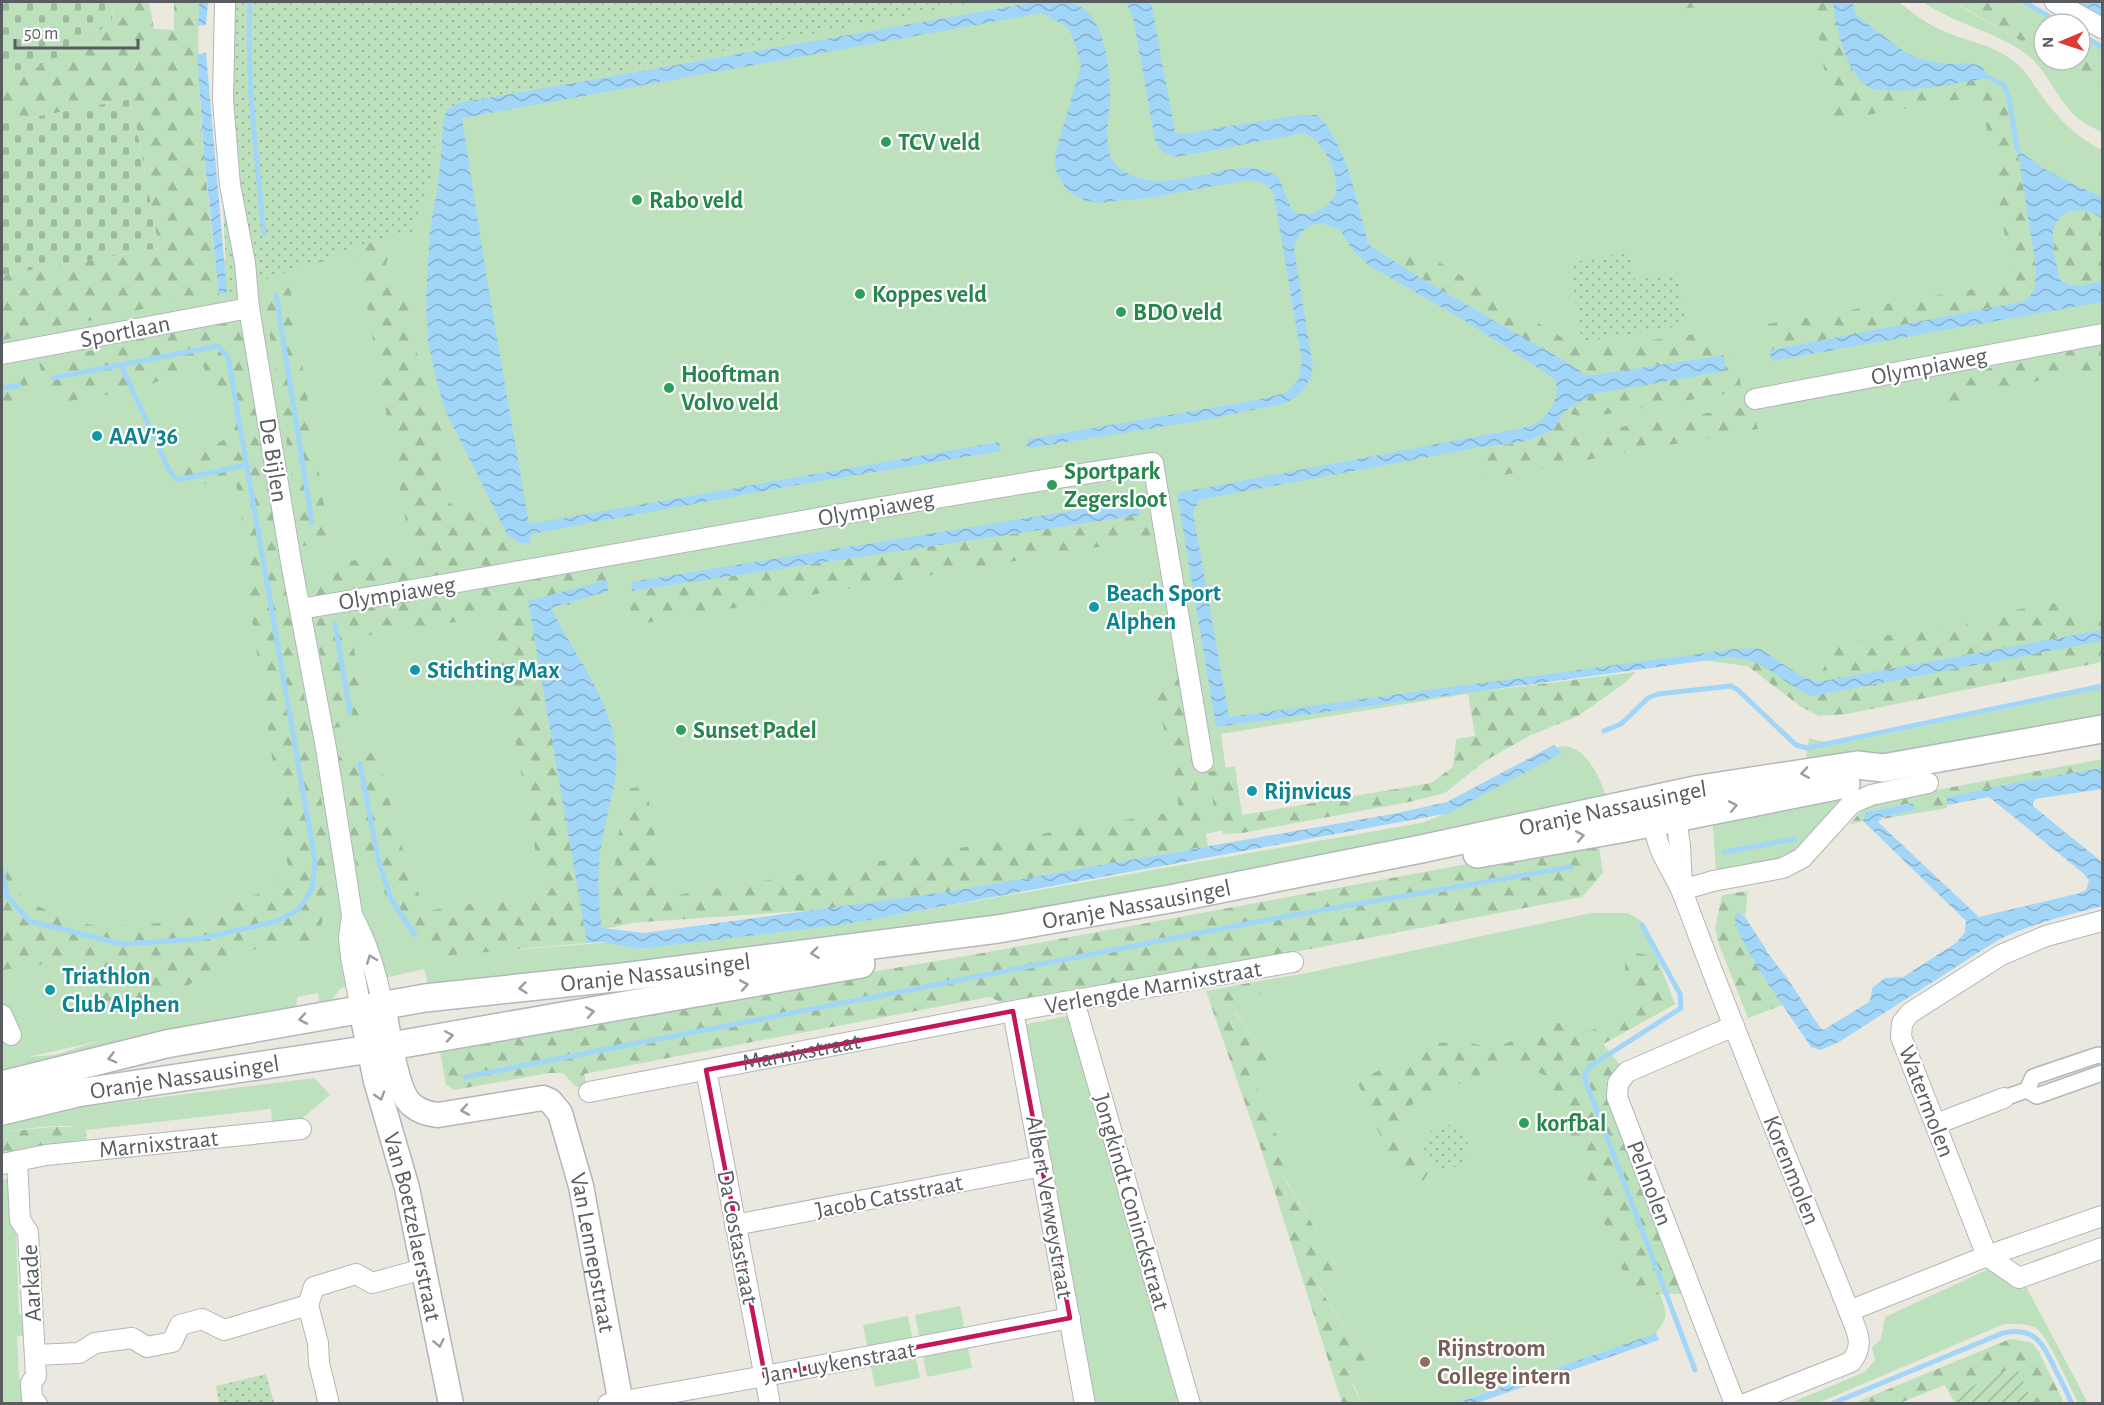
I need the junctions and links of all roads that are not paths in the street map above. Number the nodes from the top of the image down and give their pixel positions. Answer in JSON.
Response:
{"nodes":[{"id":1,"x":225,"y":2,"type":"edge"},
{"id":2,"x":2055,"y":2,"type":"edge"},
{"id":3,"x":2103,"y":28,"type":"edge"},
{"id":4,"x":249,"y":308,"type":"junction"},
{"id":5,"x":2103,"y":334,"type":"edge"},
{"id":6,"x":2,"y":354,"type":"edge"},
{"id":7,"x":1755,"y":399,"type":"dead end"},
{"id":8,"x":300,"y":609,"type":"junction"},
{"id":9,"x":2103,"y":729,"type":"edge"},
{"id":10,"x":1203,"y":762,"type":"dead end"},
{"id":11,"x":1928,"y":783,"type":"dead end"},
{"id":12,"x":1662,"y":813,"type":"junction"},
{"id":13,"x":1682,"y":890,"type":"junction"},
{"id":14,"x":2103,"y":921,"type":"edge"},
{"id":15,"x":1293,"y":962,"type":"dead end"},
{"id":16,"x":1074,"y":1001,"type":"junction"},
{"id":17,"x":372,"y":1007,"type":"junction"},
{"id":18,"x":1013,"y":1011,"type":"junction"},
{"id":19,"x":2,"y":1015,"type":"edge"},
{"id":20,"x":1734,"y":1026,"type":"junction"},
{"id":21,"x":11,"y":1035,"type":"dead end"},
{"id":22,"x":380,"y":1048,"type":"junction"},
{"id":23,"x":2103,"y":1056,"type":"edge"},
{"id":24,"x":706,"y":1070,"type":"junction"},
{"id":25,"x":2103,"y":1073,"type":"edge"},
{"id":26,"x":2,"y":1085,"type":"edge"},
{"id":27,"x":2026,"y":1090,"type":"junction"},
{"id":28,"x":590,"y":1092,"type":"dead end"},
{"id":29,"x":2004,"y":1098,"type":"joint"},
{"id":30,"x":2,"y":1111,"type":"edge"},
{"id":31,"x":425,"y":1113,"type":"junction"},
{"id":32,"x":1936,"y":1124,"type":"junction"},
{"id":33,"x":301,"y":1129,"type":"dead end"},
{"id":34,"x":395,"y":1142,"type":"junction"},
{"id":35,"x":9,"y":1163,"type":"edge"},
{"id":36,"x":1042,"y":1166,"type":"junction"},
{"id":37,"x":2103,"y":1216,"type":"edge"},
{"id":38,"x":735,"y":1225,"type":"junction"},
{"id":39,"x":2103,"y":1248,"type":"edge"},
{"id":40,"x":1987,"y":1256,"type":"junction"},
{"id":41,"x":423,"y":1269,"type":"junction"},
{"id":42,"x":308,"y":1305,"type":"junction"},
{"id":43,"x":1849,"y":1311,"type":"junction"},
{"id":44,"x":1070,"y":1318,"type":"junction"},
{"id":45,"x":35,"y":1355,"type":"junction"},
{"id":46,"x":765,"y":1376,"type":"junction"},
{"id":47,"x":617,"y":1403,"type":"edge"},
{"id":48,"x":37,"y":1404,"type":"edge"},
{"id":49,"x":329,"y":1404,"type":"edge"},
{"id":50,"x":452,"y":1404,"type":"edge"},
{"id":51,"x":770,"y":1404,"type":"edge"},
{"id":52,"x":1085,"y":1404,"type":"edge"},
{"id":53,"x":1190,"y":1404,"type":"edge"},
{"id":54,"x":1735,"y":1404,"type":"edge"},
{"id":55,"x":1745,"y":1404,"type":"edge"}],
"edges":[{"from":1,"to":4,"type":"street","name":"De Bijlen"},
{"from":2,"to":3,"type":"street"},
{"from":4,"to":6,"type":"street","name":"Sportlaan"},
{"from":4,"to":8,"type":"street","name":"De Bijlen"},
{"from":5,"to":7,"type":"street","name":"Olympiaweg"},
{"from":8,"to":10,"type":"street","name":"Olympiaweg"},
{"from":8,"to":17,"type":"street","name":"De Bijlen"},
{"from":9,"to":12,"type":"main road","name":"Oranje Nassausingel"},
{"from":11,"to":13,"type":"street"},
{"from":12,"to":13,"type":"street","name":"Korenmolen"},
{"from":12,"to":17,"type":"main road","name":"Oranje Nassausingel","one_way":true},
{"from":22,"to":12,"type":"main road","name":"Oranje Nassausingel","one_way":true},
{"from":13,"to":20,"type":"street","name":"Korenmolen"},
{"from":14,"to":32,"type":"street","name":"Watermolen"},
{"from":15,"to":16,"type":"street","name":"Verlengde Marnixstraat"},
{"from":16,"to":18,"type":"street","name":"Verlengde Marnixstraat"},
{"from":16,"to":53,"type":"street","name":"Jongkindt Coninckstraat"},
{"from":17,"to":22,"type":"street"},
{"from":17,"to":26,"type":"main road","name":"Oranje Nassausingel","one_way":true},
{"from":18,"to":24,"type":"street","name":"Marnixstraat"},
{"from":18,"to":36,"type":"street","name":"Albert Verweystraat"},
{"from":19,"to":21,"type":"street"},
{"from":20,"to":43,"type":"street","name":"Korenmolen"},
{"from":20,"to":54,"type":"street","name":"Pelmolen"},
{"from":22,"to":30,"type":"main road","name":"Oranje Nassausingel"},
{"from":22,"to":31,"type":"street"},
{"from":22,"to":34,"type":"street","name":"Van Boetzelaerstraat","one_way":true},
{"from":23,"to":27,"type":"street"},
{"from":24,"to":28,"type":"street","name":"Marnixstraat"},
{"from":24,"to":38,"type":"street","name":"Da Costastraat"},
{"from":25,"to":27,"type":"street"},
{"from":27,"to":29,"type":"street"},
{"from":29,"to":32,"type":"street"},
{"from":31,"to":34,"type":"street"},
{"from":47,"to":31,"type":"street","name":"Van Lennepstraat","one_way":true},
{"from":32,"to":40,"type":"street","name":"Watermolen"},
{"from":33,"to":35,"type":"street","name":"Marnixstraat"},
{"from":34,"to":41,"type":"street","name":"Van Boetzelaerstraat"},
{"from":35,"to":45,"type":"street","name":"Aarkade"},
{"from":36,"to":38,"type":"street","name":"Jacob Catsstraat"},
{"from":36,"to":44,"type":"street","name":"Albert Verweystraat"},
{"from":37,"to":40,"type":"street"},
{"from":38,"to":46,"type":"street","name":"Da Costastraat"},
{"from":39,"to":40,"type":"street"},
{"from":40,"to":43,"type":"street"},
{"from":41,"to":42,"type":"street"},
{"from":41,"to":50,"type":"street","name":"Van Boetzelaerstraat","one_way":true},
{"from":42,"to":45,"type":"street"},
{"from":42,"to":49,"type":"street"},
{"from":43,"to":55,"type":"street","name":"Korenmolen"},
{"from":44,"to":46,"type":"street","name":"Jan Luykenstraat"},
{"from":44,"to":52,"type":"street","name":"Albert Verweystraat"},
{"from":45,"to":48,"type":"street","name":"Aarkade"},
{"from":46,"to":47,"type":"street","name":"Jan Luykenstraat"},
{"from":46,"to":51,"type":"street","name":"Da Costastraat"}]}
